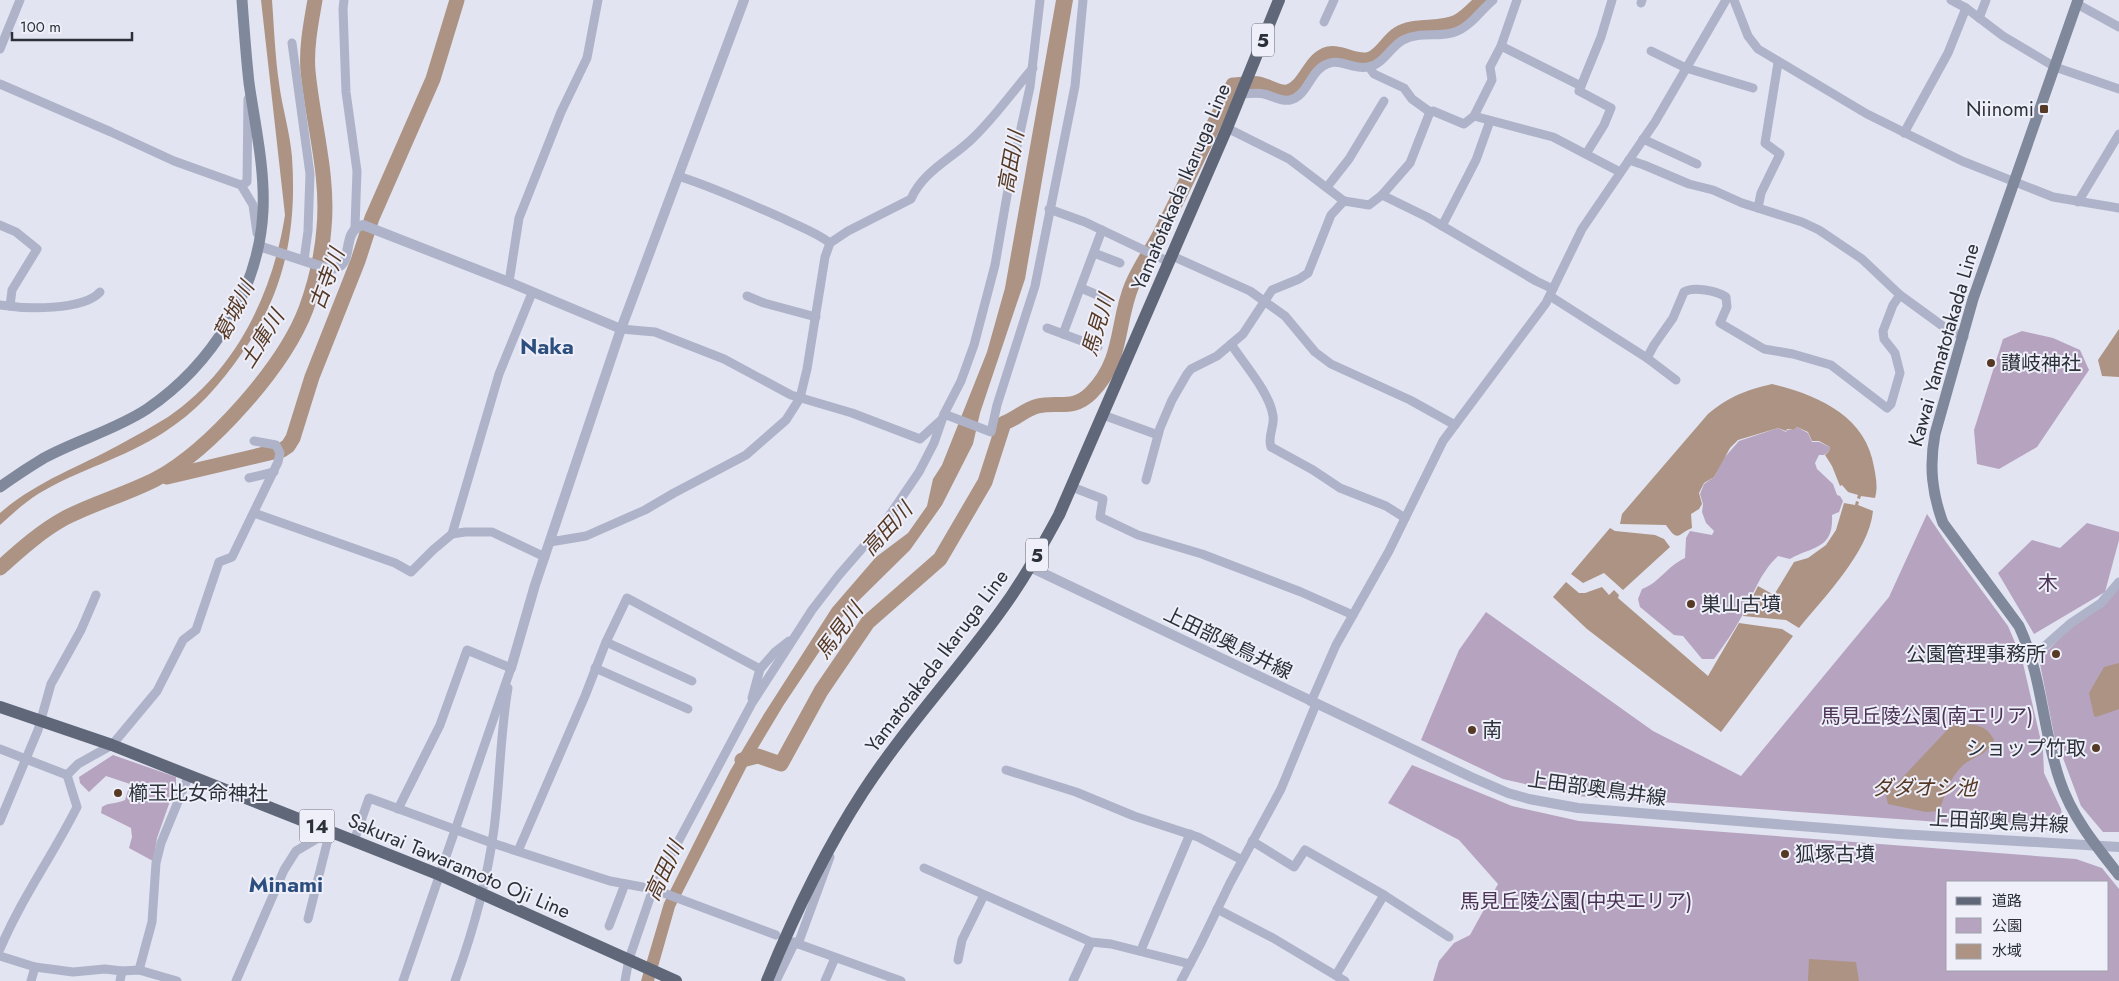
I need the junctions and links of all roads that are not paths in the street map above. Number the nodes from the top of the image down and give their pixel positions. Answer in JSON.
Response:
{"nodes":[{"id":1,"x":20,"y":0,"type":"edge"},
{"id":2,"x":242,"y":0,"type":"edge"},
{"id":3,"x":344,"y":0,"type":"edge"},
{"id":4,"x":598,"y":0,"type":"edge"},
{"id":5,"x":744,"y":0,"type":"edge"},
{"id":6,"x":1040,"y":0,"type":"edge"},
{"id":7,"x":1083,"y":0,"type":"edge"},
{"id":8,"x":1279,"y":0,"type":"edge"},
{"id":9,"x":1334,"y":0,"type":"edge"},
{"id":10,"x":1493,"y":0,"type":"edge"},
{"id":11,"x":1517,"y":0,"type":"edge"},
{"id":12,"x":1612,"y":0,"type":"edge"},
{"id":13,"x":1726,"y":0,"type":"edge"},
{"id":14,"x":1734,"y":0,"type":"edge"},
{"id":15,"x":1951,"y":0,"type":"edge"},
{"id":16,"x":1986,"y":0,"type":"edge"},
{"id":17,"x":2078,"y":2,"type":"edge"},
{"id":18,"x":1966,"y":8,"type":"junction"},
{"id":19,"x":1978,"y":18,"type":"junction"},
{"id":20,"x":1324,"y":22,"type":"dead end"},
{"id":21,"x":2119,"y":26,"type":"edge"},
{"id":22,"x":292,"y":43,"type":"dead end"},
{"id":23,"x":1501,"y":46,"type":"junction"},
{"id":24,"x":0,"y":50,"type":"edge"},
{"id":25,"x":1651,"y":51,"type":"dead end"},
{"id":26,"x":1778,"y":62,"type":"junction"},
{"id":27,"x":1369,"y":67,"type":"junction"},
{"id":28,"x":2054,"y":67,"type":"junction"},
{"id":29,"x":1033,"y":68,"type":"junction"},
{"id":30,"x":1686,"y":68,"type":"junction"},
{"id":31,"x":249,"y":83,"type":"junction"},
{"id":32,"x":0,"y":84,"type":"edge"},
{"id":33,"x":1581,"y":86,"type":"junction"},
{"id":34,"x":1753,"y":88,"type":"dead end"},
{"id":35,"x":1244,"y":89,"type":"junction"},
{"id":36,"x":2119,"y":89,"type":"edge"},
{"id":37,"x":1384,"y":101,"type":"dead end"},
{"id":38,"x":1430,"y":112,"type":"junction"},
{"id":39,"x":1474,"y":116,"type":"junction"},
{"id":40,"x":1490,"y":121,"type":"junction"},
{"id":41,"x":1227,"y":128,"type":"junction"},
{"id":42,"x":1904,"y":133,"type":"junction"},
{"id":43,"x":2119,"y":134,"type":"edge"},
{"id":44,"x":1643,"y":140,"type":"junction"},
{"id":45,"x":2119,"y":151,"type":"edge"},
{"id":46,"x":1586,"y":154,"type":"junction"},
{"id":47,"x":2106,"y":156,"type":"junction"},
{"id":48,"x":1628,"y":160,"type":"junction"},
{"id":49,"x":1697,"y":164,"type":"dead end"},
{"id":50,"x":1620,"y":172,"type":"junction"},
{"id":51,"x":678,"y":176,"type":"junction"},
{"id":52,"x":2013,"y":180,"type":"junction"},
{"id":53,"x":241,"y":186,"type":"junction"},
{"id":54,"x":1327,"y":188,"type":"junction"},
{"id":55,"x":1382,"y":195,"type":"junction"},
{"id":56,"x":1344,"y":201,"type":"junction"},
{"id":57,"x":2078,"y":202,"type":"junction"},
{"id":58,"x":1758,"y":208,"type":"junction"},
{"id":59,"x":2119,"y":208,"type":"edge"},
{"id":60,"x":1049,"y":209,"type":"junction"},
{"id":61,"x":0,"y":225,"type":"edge"},
{"id":62,"x":1442,"y":226,"type":"junction"},
{"id":63,"x":356,"y":227,"type":"junction"},
{"id":64,"x":1102,"y":230,"type":"junction"},
{"id":65,"x":830,"y":243,"type":"junction"},
{"id":66,"x":259,"y":246,"type":"junction"},
{"id":67,"x":1094,"y":253,"type":"junction"},
{"id":68,"x":1171,"y":259,"type":"junction"},
{"id":69,"x":304,"y":260,"type":"junction"},
{"id":70,"x":1120,"y":263,"type":"dead end"},
{"id":71,"x":509,"y":282,"type":"junction"},
{"id":72,"x":1080,"y":288,"type":"junction"},
{"id":73,"x":100,"y":292,"type":"dead end"},
{"id":74,"x":1551,"y":292,"type":"junction"},
{"id":75,"x":532,"y":293,"type":"junction"},
{"id":76,"x":1900,"y":295,"type":"junction"},
{"id":77,"x":747,"y":296,"type":"dead end"},
{"id":78,"x":1107,"y":298,"type":"dead end"},
{"id":79,"x":1265,"y":301,"type":"junction"},
{"id":80,"x":0,"y":305,"type":"edge"},
{"id":81,"x":10,"y":306,"type":"junction"},
{"id":82,"x":816,"y":317,"type":"junction"},
{"id":83,"x":1047,"y":328,"type":"dead end"},
{"id":84,"x":621,"y":329,"type":"junction"},
{"id":85,"x":1063,"y":334,"type":"junction"},
{"id":86,"x":1964,"y":337,"type":"junction"},
{"id":87,"x":1231,"y":344,"type":"junction"},
{"id":88,"x":1098,"y":347,"type":"dead end"},
{"id":89,"x":1647,"y":358,"type":"junction"},
{"id":90,"x":1676,"y":380,"type":"dead end"},
{"id":91,"x":800,"y":398,"type":"junction"},
{"id":92,"x":1103,"y":415,"type":"junction"},
{"id":93,"x":946,"y":416,"type":"junction"},
{"id":94,"x":1455,"y":425,"type":"junction"},
{"id":95,"x":1158,"y":435,"type":"junction"},
{"id":96,"x":254,"y":441,"type":"dead end"},
{"id":97,"x":274,"y":472,"type":"junction"},
{"id":98,"x":249,"y":478,"type":"dead end"},
{"id":99,"x":1146,"y":480,"type":"dead end"},
{"id":100,"x":0,"y":487,"type":"edge"},
{"id":101,"x":1072,"y":487,"type":"junction"},
{"id":102,"x":254,"y":513,"type":"junction"},
{"id":103,"x":1405,"y":518,"type":"junction"},
{"id":104,"x":452,"y":534,"type":"junction"},
{"id":105,"x":550,"y":542,"type":"junction"},
{"id":106,"x":545,"y":557,"type":"junction"},
{"id":107,"x":1030,"y":567,"type":"junction"},
{"id":108,"x":2119,"y":582,"type":"edge"},
{"id":109,"x":96,"y":595,"type":"dead end"},
{"id":110,"x":1353,"y":615,"type":"junction"},
{"id":111,"x":793,"y":638,"type":"junction"},
{"id":112,"x":606,"y":642,"type":"junction"},
{"id":113,"x":2031,"y":658,"type":"junction"},
{"id":114,"x":511,"y":668,"type":"junction"},
{"id":115,"x":595,"y":668,"type":"junction"},
{"id":116,"x":760,"y":669,"type":"junction"},
{"id":117,"x":692,"y":681,"type":"dead end"},
{"id":118,"x":752,"y":703,"type":"junction"},
{"id":119,"x":1314,"y":703,"type":"junction"},
{"id":120,"x":0,"y":707,"type":"edge"},
{"id":121,"x":688,"y":709,"type":"dead end"},
{"id":122,"x":41,"y":720,"type":"junction"},
{"id":123,"x":112,"y":745,"type":"junction"},
{"id":124,"x":0,"y":749,"type":"edge"},
{"id":125,"x":27,"y":758,"type":"junction"},
{"id":126,"x":1006,"y":770,"type":"dead end"},
{"id":127,"x":189,"y":774,"type":"junction"},
{"id":128,"x":67,"y":775,"type":"junction"},
{"id":129,"x":398,"y":808,"type":"junction"},
{"id":130,"x":0,"y":821,"type":"edge"},
{"id":131,"x":456,"y":829,"type":"junction"},
{"id":132,"x":330,"y":831,"type":"junction"},
{"id":133,"x":839,"y":831,"type":"junction"},
{"id":134,"x":1190,"y":834,"type":"junction"},
{"id":135,"x":354,"y":841,"type":"junction"},
{"id":136,"x":1252,"y":841,"type":"junction"},
{"id":137,"x":492,"y":844,"type":"junction"},
{"id":138,"x":2095,"y":845,"type":"junction"},
{"id":139,"x":2119,"y":848,"type":"edge"},
{"id":140,"x":518,"y":851,"type":"junction"},
{"id":141,"x":1242,"y":860,"type":"junction"},
{"id":142,"x":924,"y":868,"type":"dead end"},
{"id":143,"x":2119,"y":874,"type":"edge"},
{"id":144,"x":440,"y":875,"type":"junction"},
{"id":145,"x":625,"y":884,"type":"junction"},
{"id":146,"x":653,"y":889,"type":"junction"},
{"id":147,"x":482,"y":893,"type":"junction"},
{"id":148,"x":984,"y":895,"type":"junction"},
{"id":149,"x":1384,"y":895,"type":"junction"},
{"id":150,"x":1217,"y":909,"type":"junction"},
{"id":151,"x":308,"y":919,"type":"dead end"},
{"id":152,"x":609,"y":926,"type":"dead end"},
{"id":153,"x":776,"y":935,"type":"dead end"},
{"id":154,"x":1449,"y":937,"type":"dead end"},
{"id":155,"x":795,"y":942,"type":"junction"},
{"id":156,"x":1091,"y":942,"type":"junction"},
{"id":157,"x":0,"y":949,"type":"edge"},
{"id":158,"x":1141,"y":950,"type":"junction"},
{"id":159,"x":0,"y":956,"type":"edge"},
{"id":160,"x":835,"y":958,"type":"junction"},
{"id":161,"x":629,"y":959,"type":"junction"},
{"id":162,"x":958,"y":960,"type":"dead end"},
{"id":163,"x":1190,"y":964,"type":"junction"},
{"id":164,"x":35,"y":967,"type":"junction"},
{"id":165,"x":139,"y":970,"type":"junction"},
{"id":166,"x":122,"y":971,"type":"junction"},
{"id":167,"x":1336,"y":974,"type":"junction"},
{"id":168,"x":31,"y":981,"type":"edge"},
{"id":169,"x":120,"y":981,"type":"edge"},
{"id":170,"x":177,"y":981,"type":"edge"},
{"id":171,"x":236,"y":981,"type":"edge"},
{"id":172,"x":403,"y":981,"type":"edge"},
{"id":173,"x":455,"y":981,"type":"edge"},
{"id":174,"x":625,"y":981,"type":"edge"},
{"id":175,"x":676,"y":981,"type":"edge"},
{"id":176,"x":767,"y":981,"type":"edge"},
{"id":177,"x":776,"y":981,"type":"edge"},
{"id":178,"x":825,"y":981,"type":"edge"},
{"id":179,"x":901,"y":981,"type":"edge"},
{"id":180,"x":1073,"y":981,"type":"edge"},
{"id":181,"x":1181,"y":981,"type":"edge"},
{"id":182,"x":1345,"y":981,"type":"edge"}],
"edges":[{"from":1,"to":24,"type":"street"},
{"from":2,"to":31,"type":"main road"},
{"from":3,"to":63,"type":"street"},
{"from":4,"to":71,"type":"street"},
{"from":5,"to":51,"type":"street"},
{"from":6,"to":29,"type":"street"},
{"from":7,"to":60,"type":"street"},
{"from":8,"to":35,"type":"main road","name":"Yamatotakada Ikaruga Line","number":"5"},
{"from":9,"to":20,"type":"street"},
{"from":10,"to":27,"type":"street"},
{"from":11,"to":23,"type":"street"},
{"from":12,"to":33,"type":"street"},
{"from":13,"to":30,"type":"street"},
{"from":14,"to":26,"type":"street"},
{"from":15,"to":18,"type":"street"},
{"from":16,"to":19,"type":"street"},
{"from":17,"to":21,"type":"street"},
{"from":17,"to":28,"type":"main road","name":"Kawai Yamatotakada Line"},
{"from":18,"to":19,"type":"street"},
{"from":18,"to":42,"type":"street"},
{"from":19,"to":28,"type":"street"},
{"from":22,"to":69,"type":"street"},
{"from":23,"to":33,"type":"street"},
{"from":23,"to":39,"type":"street"},
{"from":25,"to":30,"type":"street"},
{"from":26,"to":42,"type":"street"},
{"from":26,"to":58,"type":"street"},
{"from":27,"to":35,"type":"street"},
{"from":27,"to":38,"type":"street"},
{"from":28,"to":36,"type":"street"},
{"from":28,"to":52,"type":"main road","name":"Kawai Yamatotakada Line"},
{"from":29,"to":65,"type":"street"},
{"from":29,"to":93,"type":"street"},
{"from":30,"to":34,"type":"street"},
{"from":30,"to":44,"type":"street"},
{"from":31,"to":53,"type":"street"},
{"from":31,"to":66,"type":"main road"},
{"from":32,"to":53,"type":"street"},
{"from":33,"to":46,"type":"street"},
{"from":35,"to":41,"type":"main road","name":"Yamatotakada Ikaruga Line","number":"5"},
{"from":37,"to":54,"type":"street"},
{"from":38,"to":39,"type":"street"},
{"from":38,"to":55,"type":"street"},
{"from":39,"to":40,"type":"street"},
{"from":40,"to":46,"type":"street"},
{"from":40,"to":62,"type":"street"},
{"from":41,"to":54,"type":"street"},
{"from":41,"to":68,"type":"main road","name":"Yamatotakada Ikaruga Line","number":"5"},
{"from":42,"to":52,"type":"street"},
{"from":43,"to":47,"type":"street"},
{"from":44,"to":48,"type":"street"},
{"from":44,"to":49,"type":"street"},
{"from":45,"to":47,"type":"street"},
{"from":46,"to":50,"type":"street"},
{"from":47,"to":57,"type":"street"},
{"from":48,"to":50,"type":"street"},
{"from":48,"to":58,"type":"street"},
{"from":50,"to":74,"type":"street"},
{"from":51,"to":65,"type":"street"},
{"from":51,"to":84,"type":"street"},
{"from":52,"to":57,"type":"street"},
{"from":52,"to":86,"type":"main road","name":"Kawai Yamatotakada Line"},
{"from":53,"to":66,"type":"street"},
{"from":54,"to":56,"type":"street"},
{"from":55,"to":56,"type":"street"},
{"from":55,"to":62,"type":"street"},
{"from":56,"to":79,"type":"street"},
{"from":57,"to":59,"type":"street"},
{"from":58,"to":76,"type":"street"},
{"from":60,"to":64,"type":"street"},
{"from":60,"to":93,"type":"street"},
{"from":61,"to":81,"type":"street"},
{"from":62,"to":74,"type":"street"},
{"from":63,"to":69,"type":"street"},
{"from":63,"to":71,"type":"street"},
{"from":64,"to":67,"type":"street"},
{"from":64,"to":68,"type":"street"},
{"from":65,"to":82,"type":"street"},
{"from":66,"to":69,"type":"street"},
{"from":66,"to":100,"type":"main road"},
{"from":67,"to":70,"type":"street"},
{"from":67,"to":72,"type":"street"},
{"from":68,"to":79,"type":"street"},
{"from":68,"to":92,"type":"main road","name":"Yamatotakada Ikaruga Line","number":"5"},
{"from":71,"to":75,"type":"street"},
{"from":72,"to":78,"type":"street"},
{"from":72,"to":85,"type":"street"},
{"from":73,"to":81,"type":"street"},
{"from":74,"to":89,"type":"street"},
{"from":74,"to":94,"type":"street"},
{"from":75,"to":84,"type":"street"},
{"from":75,"to":104,"type":"street"},
{"from":76,"to":86,"type":"street"},
{"from":76,"to":89,"type":"street"},
{"from":77,"to":82,"type":"street"},
{"from":79,"to":87,"type":"street"},
{"from":79,"to":94,"type":"street"},
{"from":80,"to":81,"type":"street"},
{"from":82,"to":91,"type":"street"},
{"from":83,"to":85,"type":"street"},
{"from":84,"to":91,"type":"street"},
{"from":84,"to":105,"type":"street"},
{"from":85,"to":88,"type":"street"},
{"from":86,"to":113,"type":"main road","name":"Kawai Yamatotakada Line"},
{"from":87,"to":95,"type":"street"},
{"from":87,"to":103,"type":"street"},
{"from":89,"to":90,"type":"street"},
{"from":91,"to":93,"type":"street"},
{"from":91,"to":105,"type":"street"},
{"from":92,"to":95,"type":"street"},
{"from":92,"to":101,"type":"main road","name":"Yamatotakada Ikaruga Line","number":"5"},
{"from":93,"to":111,"type":"street"},
{"from":94,"to":103,"type":"street"},
{"from":95,"to":99,"type":"street"},
{"from":96,"to":97,"type":"street"},
{"from":97,"to":98,"type":"street"},
{"from":97,"to":102,"type":"street"},
{"from":101,"to":107,"type":"main road","name":"Yamatotakada Ikaruga Line","number":"5"},
{"from":101,"to":110,"type":"street"},
{"from":102,"to":104,"type":"street"},
{"from":102,"to":123,"type":"street"},
{"from":103,"to":110,"type":"street"},
{"from":104,"to":106,"type":"street"},
{"from":105,"to":106,"type":"street"},
{"from":106,"to":114,"type":"street"},
{"from":107,"to":119,"type":"street","name":"上田部奥鳥井線"},
{"from":107,"to":133,"type":"main road","name":"Yamatotakada Ikaruga Line","number":"5"},
{"from":108,"to":113,"type":"street"},
{"from":109,"to":122,"type":"street"},
{"from":110,"to":119,"type":"street"},
{"from":111,"to":116,"type":"street"},
{"from":111,"to":118,"type":"street"},
{"from":112,"to":115,"type":"street"},
{"from":112,"to":116,"type":"street"},
{"from":112,"to":117,"type":"street"},
{"from":113,"to":138,"type":"main road","name":"Kawai Yamatotakada Line"},
{"from":114,"to":129,"type":"street"},
{"from":114,"to":131,"type":"street"},
{"from":114,"to":137,"type":"street"},
{"from":115,"to":121,"type":"street"},
{"from":115,"to":140,"type":"street"},
{"from":116,"to":118,"type":"street"},
{"from":118,"to":146,"type":"street"},
{"from":119,"to":136,"type":"street"},
{"from":119,"to":138,"type":"street","name":"上田部奥鳥井線"},
{"from":120,"to":122,"type":"main road","name":"Sakurai Tawaramoto Oji Line","number":"14"},
{"from":122,"to":123,"type":"main road","name":"Sakurai Tawaramoto Oji Line","number":"14"},
{"from":122,"to":125,"type":"street"},
{"from":123,"to":127,"type":"main road","name":"Sakurai Tawaramoto Oji Line","number":"14"},
{"from":123,"to":128,"type":"street"},
{"from":124,"to":125,"type":"street"},
{"from":125,"to":128,"type":"street"},
{"from":125,"to":130,"type":"street"},
{"from":126,"to":134,"type":"street"},
{"from":127,"to":132,"type":"main road","name":"Sakurai Tawaramoto Oji Line","number":"14"},
{"from":127,"to":165,"type":"street"},
{"from":128,"to":157,"type":"street"},
{"from":129,"to":131,"type":"street"},
{"from":129,"to":135,"type":"street"},
{"from":131,"to":137,"type":"street"},
{"from":131,"to":144,"type":"street"},
{"from":132,"to":135,"type":"main road","name":"Sakurai Tawaramoto Oji Line","number":"14"},
{"from":132,"to":151,"type":"street"},
{"from":132,"to":171,"type":"street"},
{"from":133,"to":155,"type":"street"},
{"from":133,"to":176,"type":"main road","name":"Yamatotakada Ikaruga Line","number":"5"},
{"from":134,"to":141,"type":"street"},
{"from":134,"to":158,"type":"street"},
{"from":135,"to":144,"type":"main road","name":"Sakurai Tawaramoto Oji Line","number":"14"},
{"from":136,"to":141,"type":"street"},
{"from":136,"to":149,"type":"street"},
{"from":137,"to":140,"type":"street"},
{"from":137,"to":147,"type":"street"},
{"from":138,"to":139,"type":"street","name":"上田部奥鳥井線"},
{"from":138,"to":143,"type":"main road","name":"Kawai Yamatotakada Line"},
{"from":140,"to":145,"type":"street"},
{"from":141,"to":150,"type":"street"},
{"from":142,"to":148,"type":"street"},
{"from":144,"to":147,"type":"main road","name":"Sakurai Tawaramoto Oji Line","number":"14"},
{"from":144,"to":172,"type":"street"},
{"from":145,"to":146,"type":"street"},
{"from":145,"to":152,"type":"street"},
{"from":146,"to":153,"type":"street"},
{"from":146,"to":161,"type":"street"},
{"from":147,"to":161,"type":"main road","name":"Sakurai Tawaramoto Oji Line","number":"14"},
{"from":147,"to":173,"type":"street"},
{"from":148,"to":156,"type":"street"},
{"from":148,"to":162,"type":"street"},
{"from":149,"to":154,"type":"street"},
{"from":149,"to":167,"type":"street"},
{"from":150,"to":163,"type":"street"},
{"from":150,"to":167,"type":"street"},
{"from":155,"to":160,"type":"street"},
{"from":155,"to":177,"type":"street"},
{"from":156,"to":158,"type":"street"},
{"from":156,"to":180,"type":"street"},
{"from":158,"to":163,"type":"street"},
{"from":159,"to":164,"type":"street"},
{"from":160,"to":178,"type":"street"},
{"from":160,"to":179,"type":"street"},
{"from":161,"to":174,"type":"street"},
{"from":161,"to":175,"type":"main road","name":"Sakurai Tawaramoto Oji Line","number":"14"},
{"from":163,"to":181,"type":"street"},
{"from":164,"to":166,"type":"street"},
{"from":164,"to":168,"type":"street"},
{"from":165,"to":166,"type":"street"},
{"from":165,"to":170,"type":"street"},
{"from":166,"to":169,"type":"street"},
{"from":167,"to":182,"type":"street"}]}
